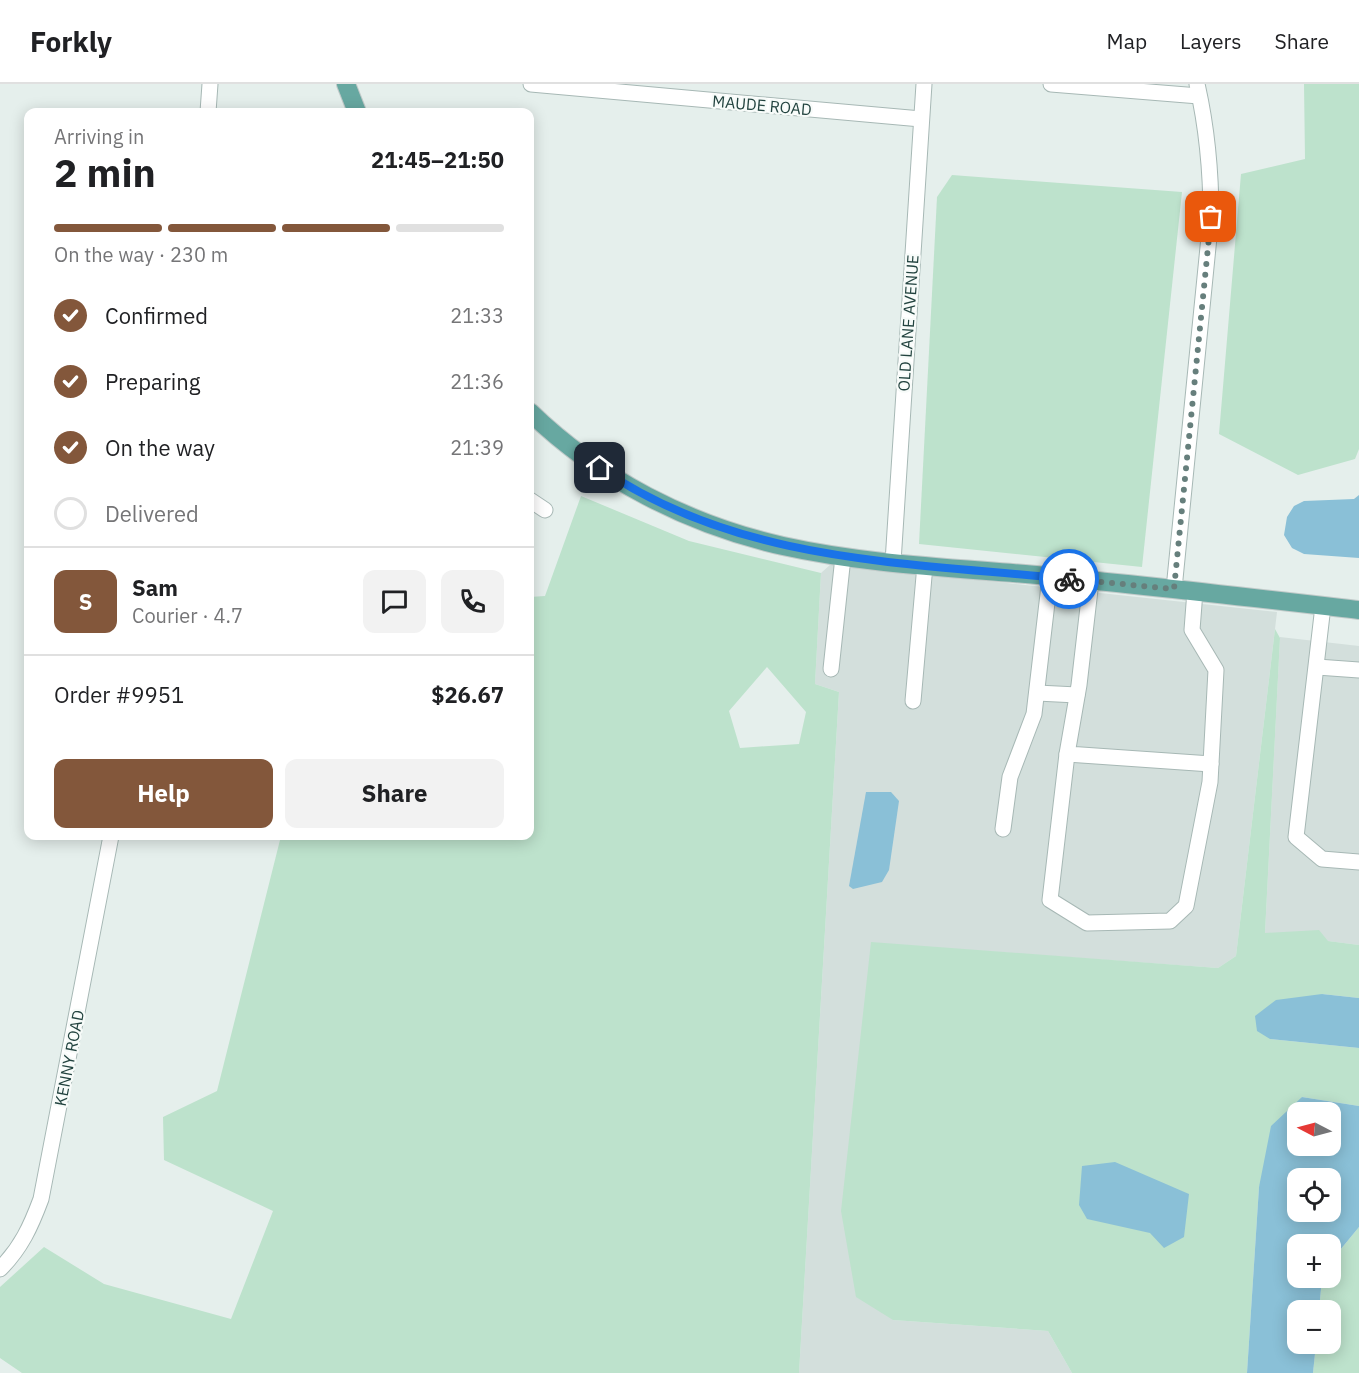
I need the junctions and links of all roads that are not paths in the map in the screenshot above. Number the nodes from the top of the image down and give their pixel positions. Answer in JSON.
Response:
{"nodes":[{"id":1,"x":210,"y":84,"type":"edge"},
{"id":2,"x":346,"y":84,"type":"edge"},
{"id":3,"x":531,"y":84,"type":"edge"},
{"id":4,"x":924,"y":84,"type":"edge"},
{"id":5,"x":1051,"y":84,"type":"edge"},
{"id":6,"x":1198,"y":90,"type":"edge"},
{"id":7,"x":208,"y":108,"type":"edge"},
{"id":8,"x":355,"y":108,"type":"edge"},
{"id":9,"x":921,"y":119,"type":"junction"},
{"id":10,"x":534,"y":417,"type":"edge"},
{"id":11,"x":534,"y":503,"type":"edge"},
{"id":12,"x":544,"y":510,"type":"dead end"},
{"id":13,"x":843,"y":557,"type":"junction"},
{"id":14,"x":893,"y":562,"type":"junction"},
{"id":15,"x":925,"y":565,"type":"junction"},
{"id":16,"x":1050,"y":577,"type":"junction"},
{"id":17,"x":1091,"y":581,"type":"junction"},
{"id":18,"x":1174,"y":589,"type":"junction"},
{"id":19,"x":1195,"y":591,"type":"junction"},
{"id":20,"x":1323,"y":606,"type":"junction"},
{"id":21,"x":1359,"y":610,"type":"edge"},
{"id":22,"x":1317,"y":667,"type":"junction"},
{"id":23,"x":831,"y":669,"type":"dead end"},
{"id":24,"x":1359,"y":670,"type":"edge"},
{"id":25,"x":1037,"y":693,"type":"junction"},
{"id":26,"x":1077,"y":695,"type":"junction"},
{"id":27,"x":913,"y":701,"type":"dead end"},
{"id":28,"x":1067,"y":754,"type":"junction"},
{"id":29,"x":1211,"y":764,"type":"junction"},
{"id":30,"x":1004,"y":829,"type":"dead end"},
{"id":31,"x":110,"y":840,"type":"edge"},
{"id":32,"x":1359,"y":862,"type":"edge"},
{"id":33,"x":0,"y":1269,"type":"edge"}],
"edges":[{"from":1,"to":7,"type":"street"},
{"from":2,"to":8,"type":"main road"},
{"from":3,"to":9,"type":"street","name":"MAUDE ROAD"},
{"from":4,"to":9,"type":"street","name":"OLD LANE AVENUE"},
{"from":5,"to":6,"type":"street"},
{"from":6,"to":18,"type":"street"},
{"from":9,"to":14,"type":"street","name":"OLD LANE AVENUE"},
{"from":10,"to":13,"type":"main road"},
{"from":11,"to":12,"type":"street"},
{"from":13,"to":14,"type":"main road"},
{"from":13,"to":23,"type":"street"},
{"from":14,"to":15,"type":"main road"},
{"from":15,"to":16,"type":"main road"},
{"from":15,"to":27,"type":"street"},
{"from":16,"to":17,"type":"main road"},
{"from":16,"to":25,"type":"street"},
{"from":17,"to":18,"type":"main road"},
{"from":17,"to":26,"type":"street"},
{"from":18,"to":19,"type":"main road"},
{"from":19,"to":20,"type":"main road"},
{"from":19,"to":29,"type":"street"},
{"from":20,"to":21,"type":"main road"},
{"from":20,"to":22,"type":"street"},
{"from":22,"to":24,"type":"street"},
{"from":22,"to":32,"type":"street"},
{"from":25,"to":26,"type":"street"},
{"from":25,"to":30,"type":"street"},
{"from":26,"to":28,"type":"street"},
{"from":28,"to":29,"type":"street"},
{"from":28,"to":29,"type":"street"},
{"from":31,"to":33,"type":"street","name":"KENNY ROAD"}]}
